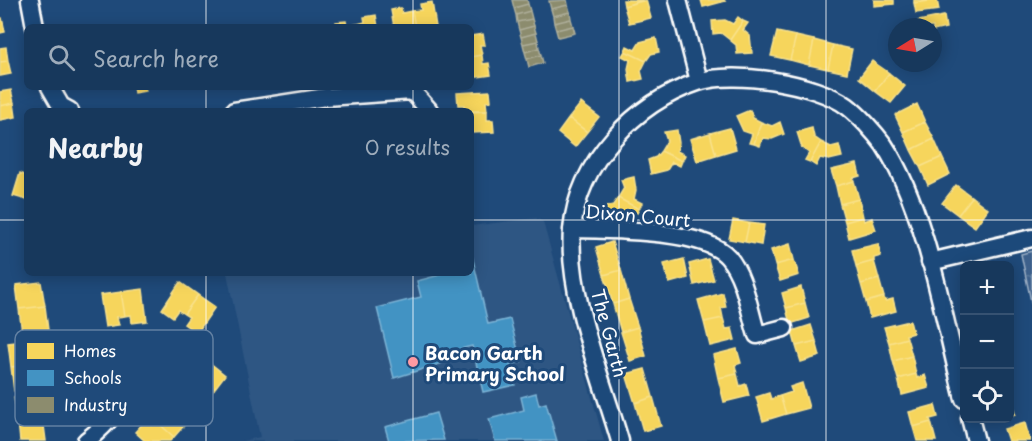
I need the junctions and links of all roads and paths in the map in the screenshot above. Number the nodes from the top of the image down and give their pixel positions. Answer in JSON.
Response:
{"nodes":[{"id":1,"x":30,"y":0,"type":"edge"},
{"id":2,"x":678,"y":0,"type":"edge"},
{"id":3,"x":34,"y":24,"type":"edge"},
{"id":4,"x":699,"y":81,"type":"junction"},
{"id":5,"x":52,"y":90,"type":"edge"},
{"id":6,"x":402,"y":90,"type":"edge"},
{"id":7,"x":414,"y":90,"type":"edge"},
{"id":8,"x":65,"y":108,"type":"edge"},
{"id":9,"x":254,"y":108,"type":"edge"},
{"id":10,"x":427,"y":108,"type":"edge"},
{"id":11,"x":572,"y":229,"type":"junction"},
{"id":12,"x":1032,"y":238,"type":"edge"},
{"id":13,"x":930,"y":262,"type":"junction"},
{"id":14,"x":784,"y":328,"type":"dead end"},
{"id":15,"x":960,"y":383,"type":"edge"},
{"id":16,"x":971,"y":423,"type":"edge"},
{"id":17,"x":104,"y":426,"type":"edge"},
{"id":18,"x":86,"y":441,"type":"edge"},
{"id":19,"x":620,"y":441,"type":"edge"},
{"id":20,"x":976,"y":441,"type":"edge"}],
"edges":[{"from":1,"to":3,"type":"street"},
{"from":2,"to":4,"type":"street"},
{"from":4,"to":11,"type":"street","name":"The Garth"},
{"from":4,"to":13,"type":"street","name":"The Garth"},
{"from":5,"to":8,"type":"street"},
{"from":6,"to":9,"type":"street"},
{"from":7,"to":10,"type":"street"},
{"from":11,"to":14,"type":"street","name":"Dixon Court"},
{"from":11,"to":19,"type":"street","name":"The Garth"},
{"from":12,"to":13,"type":"street"},
{"from":13,"to":15,"type":"street","name":"The Garth"},
{"from":16,"to":20,"type":"street"},
{"from":17,"to":18,"type":"street"}]}
